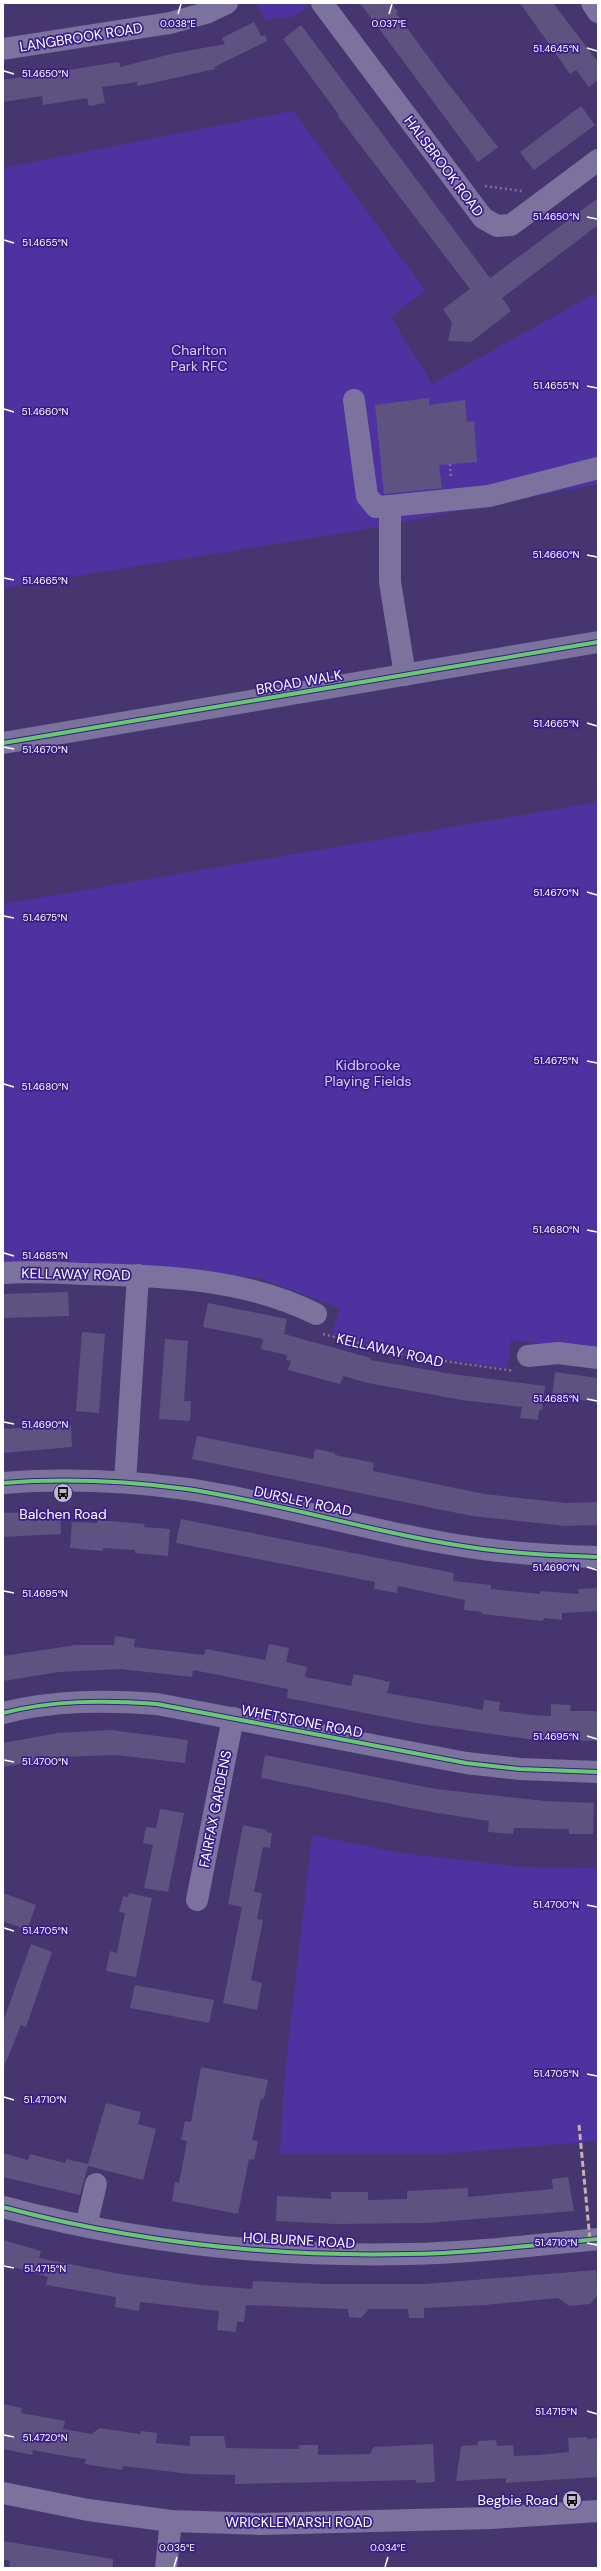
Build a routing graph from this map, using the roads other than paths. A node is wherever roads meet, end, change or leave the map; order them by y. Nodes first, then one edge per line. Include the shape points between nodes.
1 (227, 3) edge
2 (322, 3) edge
3 (592, 3) edge
4 (598, 12) edge
5 (3, 49) edge
6 (598, 160) edge
7 (354, 400) dead end
8 (598, 468) edge
9 (390, 506) junction
10 (598, 642) edge
11 (405, 675) junction
12 (3, 743) edge
13 (3, 1273) edge
14 (138, 1275) junction
15 (316, 1314) road end
16 (528, 1356) road end
17 (598, 1358) edge
18 (125, 1482) junction
19 (3, 1483) edge
20 (598, 1557) edge
21 (3, 1713) edge
22 (233, 1718) junction
23 (598, 1772) edge
24 (197, 1900) dead end
25 (96, 2184) dead end
26 (3, 2207) edge
27 (86, 2226) junction
28 (598, 2239) edge
29 (3, 2493) edge
30 (598, 2511) edge
31 (171, 2521) junction
32 (166, 2568) edge

1 - 5 street, LANGBROOK ROAD via 206,13 170,23
2 - 6 street, HALSBROOK ROAD via 483,218 497,226 511,225
3 - 4 street
7 - 9 street via 367,496 376,507
8 - 9 street via 490,496
9 - 11 street via 390,582
10 - 11 street, BROAD WALK
11 - 12 street, BROAD WALK
13 - 14 street, KELLAWAY ROAD
14 - 15 street, KELLAWAY ROAD via 194,1280 245,1289 287,1300
14 - 18 street
16 - 17 street via 558,1353
18 - 19 street, DURSLEY ROAD via 64,1480
18 - 20 street, DURSLEY ROAD via 196,1491 482,1549
21 - 22 street, WHETSTONE ROAD via 57,1703 111,1700 157,1704
22 - 23 street, WHETSTONE ROAD via 466,1763 520,1769
22 - 24 street, FAIRFAX GARDENS
25 - 27 street
26 - 27 street, HOLBURNE ROAD
27 - 28 street, HOLBURNE ROAD via 210,2246 374,2254 463,2251
29 - 31 street, WRICKLEMARSH ROAD via 88,2510
30 - 31 street, WRICKLEMARSH ROAD via 370,2522 260,2524
31 - 32 street

